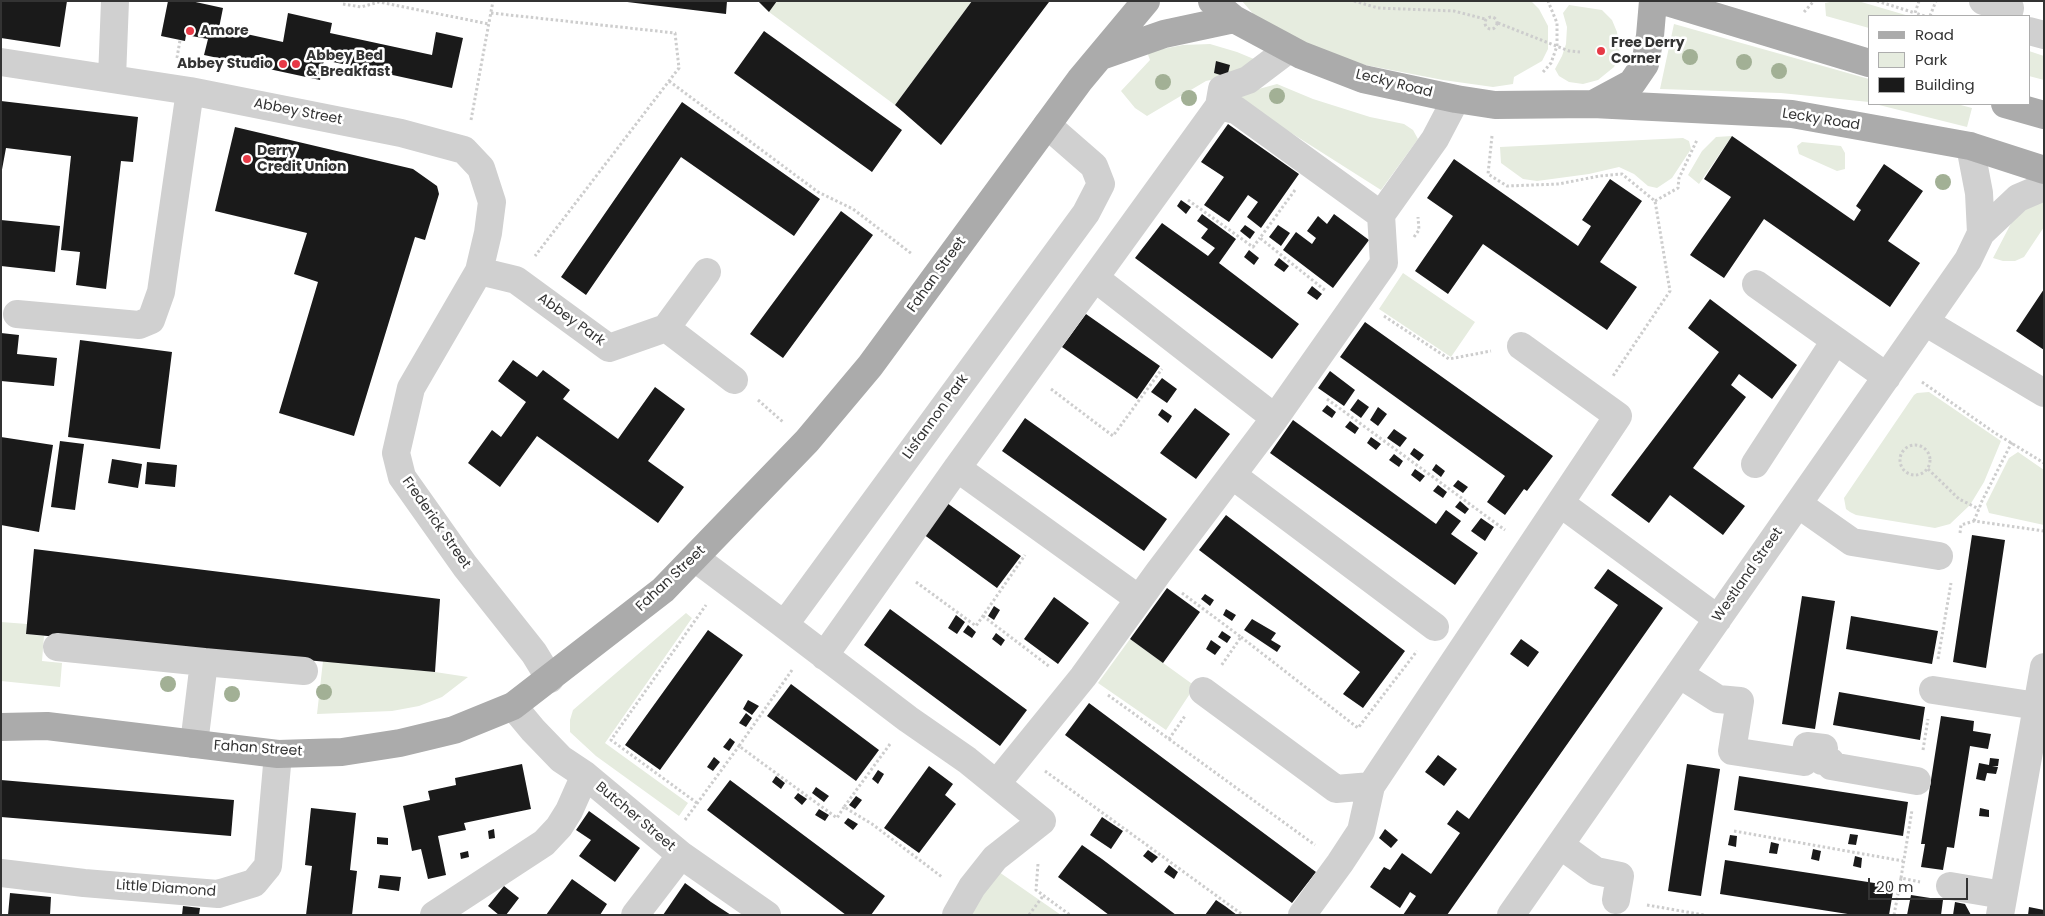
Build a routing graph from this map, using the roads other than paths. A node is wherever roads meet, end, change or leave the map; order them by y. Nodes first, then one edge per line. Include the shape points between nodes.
1 (115, 1) edge
2 (1146, 1) edge
3 (1212, 1) edge
4 (1652, 1) edge
5 (1664, 1) edge
6 (1983, 1) edge
7 (2008, 15) edge
8 (1234, 19) junction
9 (2030, 31) edge
10 (2044, 35) edge
11 (1289, 49) junction
12 (1100, 56) junction
13 (1, 62) edge
14 (1868, 63) edge
15 (112, 78) junction
16 (190, 91) junction
17 (1456, 99) junction
18 (1593, 104) junction
19 (2009, 105) edge
20 (1219, 106) junction
21 (2044, 115) edge
22 (1047, 125) junction
23 (1970, 146) junction
24 (2044, 170) edge
25 (2044, 187) edge
26 (1381, 215) junction
27 (1981, 233) junction
28 (479, 271) junction
29 (707, 272) dead end
30 (1095, 278) junction
31 (1756, 284) dead end
32 (17, 314) dead end
33 (1925, 322) junction
34 (666, 328) junction
35 (1835, 341) junction
36 (1521, 346) road end
37 (1892, 370) junction
38 (734, 380) road end
39 (2044, 393) edge
40 (1274, 418) junction
41 (1755, 464) dead end
42 (956, 468) junction
43 (1232, 475) junction
44 (1560, 503) junction
45 (1798, 504) junction
46 (1939, 556) road end
47 (695, 558) junction
48 (1139, 599) junction
49 (1718, 619) junction
50 (783, 624) junction
51 (1435, 626) road end
52 (57, 647) dead end
53 (817, 650) junction
54 (204, 662) junction
55 (2044, 667) edge
56 (304, 671) dead end
57 (1679, 674) junction
58 (550, 679) junction
59 (1933, 690) dead end
60 (1203, 692) road end
61 (513, 706) junction
62 (2037, 706) junction
63 (1, 712) edge
64 (1, 726) edge
65 (47, 726) junction
66 (194, 744) junction
67 (278, 754) junction
68 (585, 776) junction
69 (1917, 780) dead end
70 (997, 783) junction
71 (1372, 786) junction
72 (1560, 845) junction
73 (674, 849) junction
74 (1, 873) edge
75 (1950, 886) road end
76 (1616, 900) road end
77 (962, 905) edge
78 (2001, 905) edge
79 (434, 915) edge
80 (635, 915) edge
81 (767, 915) edge
82 (1302, 915) edge
83 (1511, 915) edge

1 - 15 street
2 - 12 main road, Fahan Street
3 - 8 main road, Lecky Road
4 - 18 main road, Lecky Road via 1645,64 1632,83
5 - 14 main road
6 - 7 street via 2010,8
8 - 11 main road, Lecky Road
8 - 12 main road via 1164,34
9 - 10 street
11 - 17 main road, Lecky Road via 1363,79
11 - 20 street via 1248,80 1222,88
12 - 22 main road, Fahan Street
13 - 15 street, Abbey Street
15 - 16 street, Abbey Street
16 - 28 street, Abbey Street via 401,132 464,150 481,168 492,202
16 - 32 street via 161,292 152,320 139,325
17 - 18 main road, Lecky Road via 1495,105
17 - 26 street via 1435,139
18 - 23 main road, Lecky Road via 1792,114
19 - 21 main road
20 - 26 street via 1236,110
20 - 30 street
22 - 47 main road, Fahan Street via 870,366 807,442
22 - 50 street, Lisfannon Park via 1094,166 1101,184 1086,213
23 - 24 main road, Lecky Road
23 - 27 street, Westland Street
25 - 27 street, Westland Street via 2018,198
26 - 40 street via 1384,263
27 - 33 street, Westland Street via 1968,260
28 - 34 street, Abbey Park via 516,280 610,348
28 - 58 street, Frederick Street via 411,388 396,453 402,477
29 - 34 street
30 - 40 street
30 - 42 street
31 - 35 street
33 - 37 street, Westland Street
33 - 39 street
34 - 38 street
35 - 37 street
35 - 41 street
36 - 44 street via 1618,416
37 - 45 street, Westland Street
40 - 43 street
42 - 48 street
42 - 53 street via 890,563
43 - 48 street
43 - 51 street
44 - 49 street
44 - 71 street
45 - 46 street via 1852,542
45 - 49 street, Westland Street
47 - 50 street
47 - 58 main road, Fahan Street via 663,590
48 - 70 street via 1079,682
49 - 57 street, Westland Street
50 - 53 street
52 - 54 street
53 - 70 street
54 - 56 street
54 - 66 street
55 - 62 street
57 - 69 street via 1718,699 1740,701 1732,751 1804,762 1807,746 1824,748 1822,761 1831,762 1831,766
57 - 72 street, Westland Street
58 - 61 main road, Fahan Street
59 - 62 street
60 - 71 street via 1336,789
61 - 67 main road, Fahan Street via 454,730 400,743 342,752
61 - 68 street, Butcher Street via 561,759
62 - 78 street
63 - 65 main road, Fahan Street
64 - 65 main road, Fahan Street
65 - 66 main road, Fahan Street
66 - 67 main road, Fahan Street
67 - 74 street, Little Diamond via 268,866 254,883 218,894
68 - 73 street, Butcher Street
68 - 79 street via 560,827 544,843
70 - 77 street via 1042,821 996,858
71 - 82 street via 1361,831
72 - 76 street via 1596,871 1620,876
72 - 83 street, Westland Street
73 - 80 street
73 - 81 street, Butcher Street
75 - 78 street

